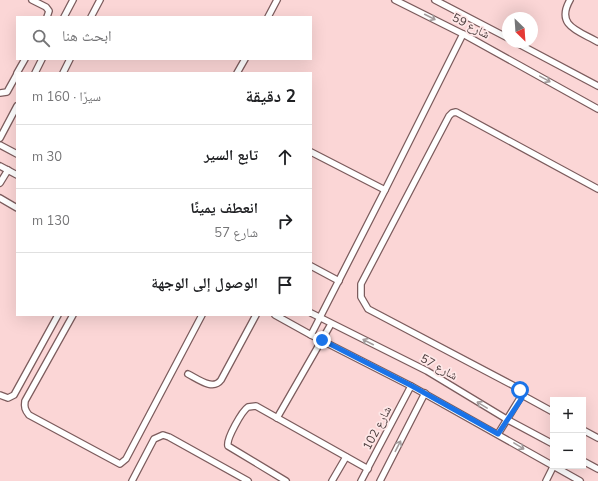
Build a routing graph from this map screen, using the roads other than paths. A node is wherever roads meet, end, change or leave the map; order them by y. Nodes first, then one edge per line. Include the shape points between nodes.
1 (32, 0) edge
2 (73, 0) edge
3 (100, 0) edge
4 (278, 0) edge
5 (395, 0) edge
6 (435, 0) edge
7 (570, 0) edge
8 (47, 16) edge
9 (65, 16) edge
10 (92, 16) edge
11 (269, 16) edge
12 (463, 34) junction
13 (502, 35) edge
14 (598, 42) edge
15 (526, 48) edge
16 (24, 60) edge
17 (42, 60) edge
18 (70, 60) edge
19 (244, 60) edge
20 (18, 72) edge
21 (36, 72) edge
22 (64, 72) edge
23 (238, 72) edge
24 (16, 75) edge
25 (598, 86) edge
26 (0, 93) edge
27 (16, 108) edge
28 (598, 109) edge
29 (0, 138) edge
30 (0, 145) edge
31 (16, 153) edge
32 (312, 153) edge
33 (0, 166) edge
34 (8, 170) junction
35 (16, 174) edge
36 (0, 183) edge
37 (598, 189) edge
38 (385, 190) junction
39 (0, 198) edge
40 (16, 207) edge
41 (312, 267) edge
42 (338, 280) junction
43 (312, 314) edge
44 (57, 316) edge
45 (72, 316) edge
46 (201, 316) edge
47 (255, 316) edge
48 (277, 316) edge
49 (320, 318) junction
50 (331, 324) junction
51 (311, 335) junction
52 (322, 340) junction
53 (188, 374) dead end
54 (412, 386) junction
55 (425, 393) junction
56 (0, 395) edge
57 (522, 395) junction
58 (550, 410) edge
59 (277, 418) junction
60 (508, 420) junction
61 (586, 432) edge
62 (498, 434) junction
63 (598, 438) edge
64 (550, 442) edge
65 (346, 457) junction
66 (586, 463) edge
67 (550, 465) edge
68 (368, 469) junction
69 (552, 469) edge
70 (557, 469) edge
71 (598, 469) edge
72 (132, 481) edge
73 (248, 481) edge
74 (286, 481) edge
75 (332, 481) edge
76 (361, 481) edge
77 (380, 481) edge
78 (546, 481) edge
79 (580, 481) edge

1 - 8 lane via 48,8
2 - 9 lane
3 - 10 lane
4 - 11 lane
5 -> 12 lane, شارع 59
6 - 13 lane, شارع 59
7 - 14 lane via 564,13 568,24
12 -> 28 lane, شارع 59
12 - 38 lane
15 - 25 lane
16 - 20 lane
17 - 21 lane
18 - 22 lane
19 - 23 lane
24 - 26 lane via 7,92
27 - 29 lane
30 - 31 lane
32 - 38 lane
33 - 34 lane
34 - 35 lane
34 - 36 lane
37 - 57 lane via 456,112 452,113 361,284 361,297 368,309 518,388
38 - 42 lane
39 - 40 lane
41 - 42 lane
42 - 49 lane
43 - 49 lane, شارع 57
44 - 56 lane via 14,395 8,398
45 - 46 lane via 24,406 29,415 117,464 126,459
47 - 53 lane via 218,384 210,385
48 - 51 lane
49 - 50 lane, شارع 57
49 - 51 lane
50 - 52 lane
60 -> 50 lane, شارع 57 via 426,372
51 - 52 lane
52 - 54 lane
52 - 59 lane
54 - 55 lane
54 - 68 lane, شارع 102
55 - 62 lane
77 -> 55 lane
57 - 58 lane
57 - 60 lane
59 - 65 lane
59 - 74 lane via 256,406 248,407 227,443 230,449
60 - 62 lane
60 - 64 lane, شارع 57
61 - 63 lane
62 -> 67 lane
65 - 68 lane
65 - 75 lane
66 - 71 lane
68 - 76 lane, شارع 102
69 - 78 lane
70 - 79 lane
72 - 73 lane via 154,439 162,435

